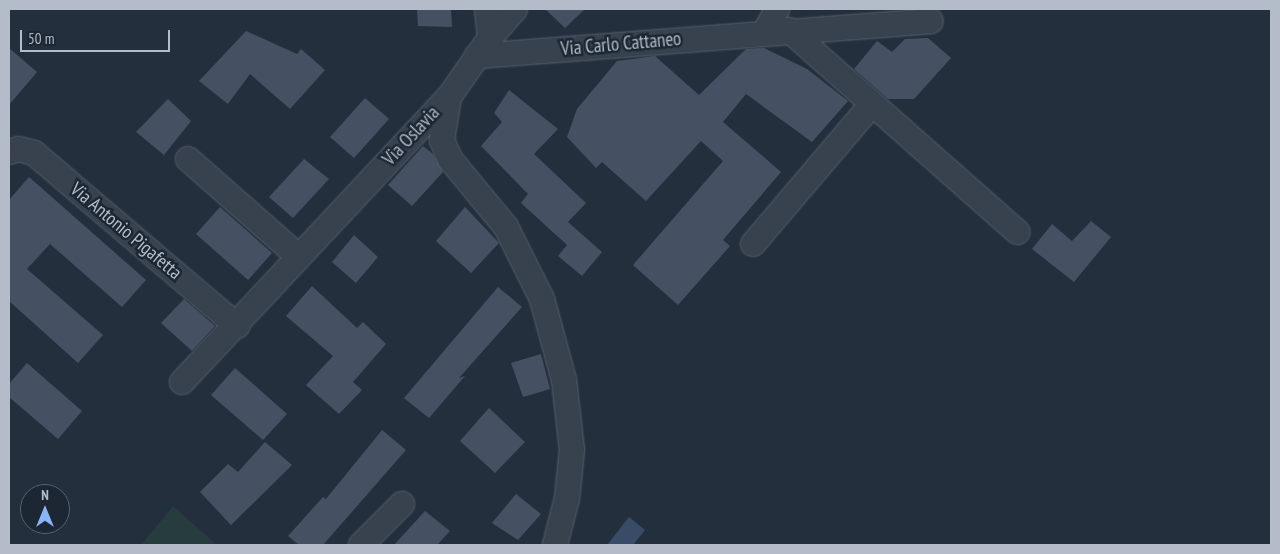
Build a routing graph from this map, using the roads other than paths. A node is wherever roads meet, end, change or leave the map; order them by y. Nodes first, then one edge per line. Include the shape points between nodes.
1 (487, 9) edge
2 (515, 9) edge
3 (778, 9) edge
4 (931, 21) dead end
5 (789, 30) junction
6 (765, 32) junction
7 (483, 47) junction
8 (449, 96) junction
9 (872, 104) junction
10 (9, 152) edge
11 (188, 159) dead end
12 (1017, 232) dead end
13 (753, 244) dead end
14 (299, 257) junction
15 (237, 326) junction
16 (182, 382) dead end
17 (402, 504) dead end
18 (361, 545) edge
19 (555, 545) edge

1 - 7 street
2 - 7 street, Via Oslavia
3 - 6 street
4 - 5 street, Via Carlo Cattaneo
5 - 6 street, Via Carlo Cattaneo
5 - 9 street
6 - 7 street, Via Carlo Cattaneo
7 - 8 street, Via Oslavia
8 - 14 street, Via Oslavia
8 - 19 street via 442,140 450,159 506,227 542,299 564,380 572,450 567,498
9 - 12 street
9 - 13 street
10 - 15 street, Via Antonio Pigafetta via 19,149 34,153
11 - 14 street
14 - 15 street, Via Oslavia
15 - 16 street, Via Oslavia
17 - 18 street

